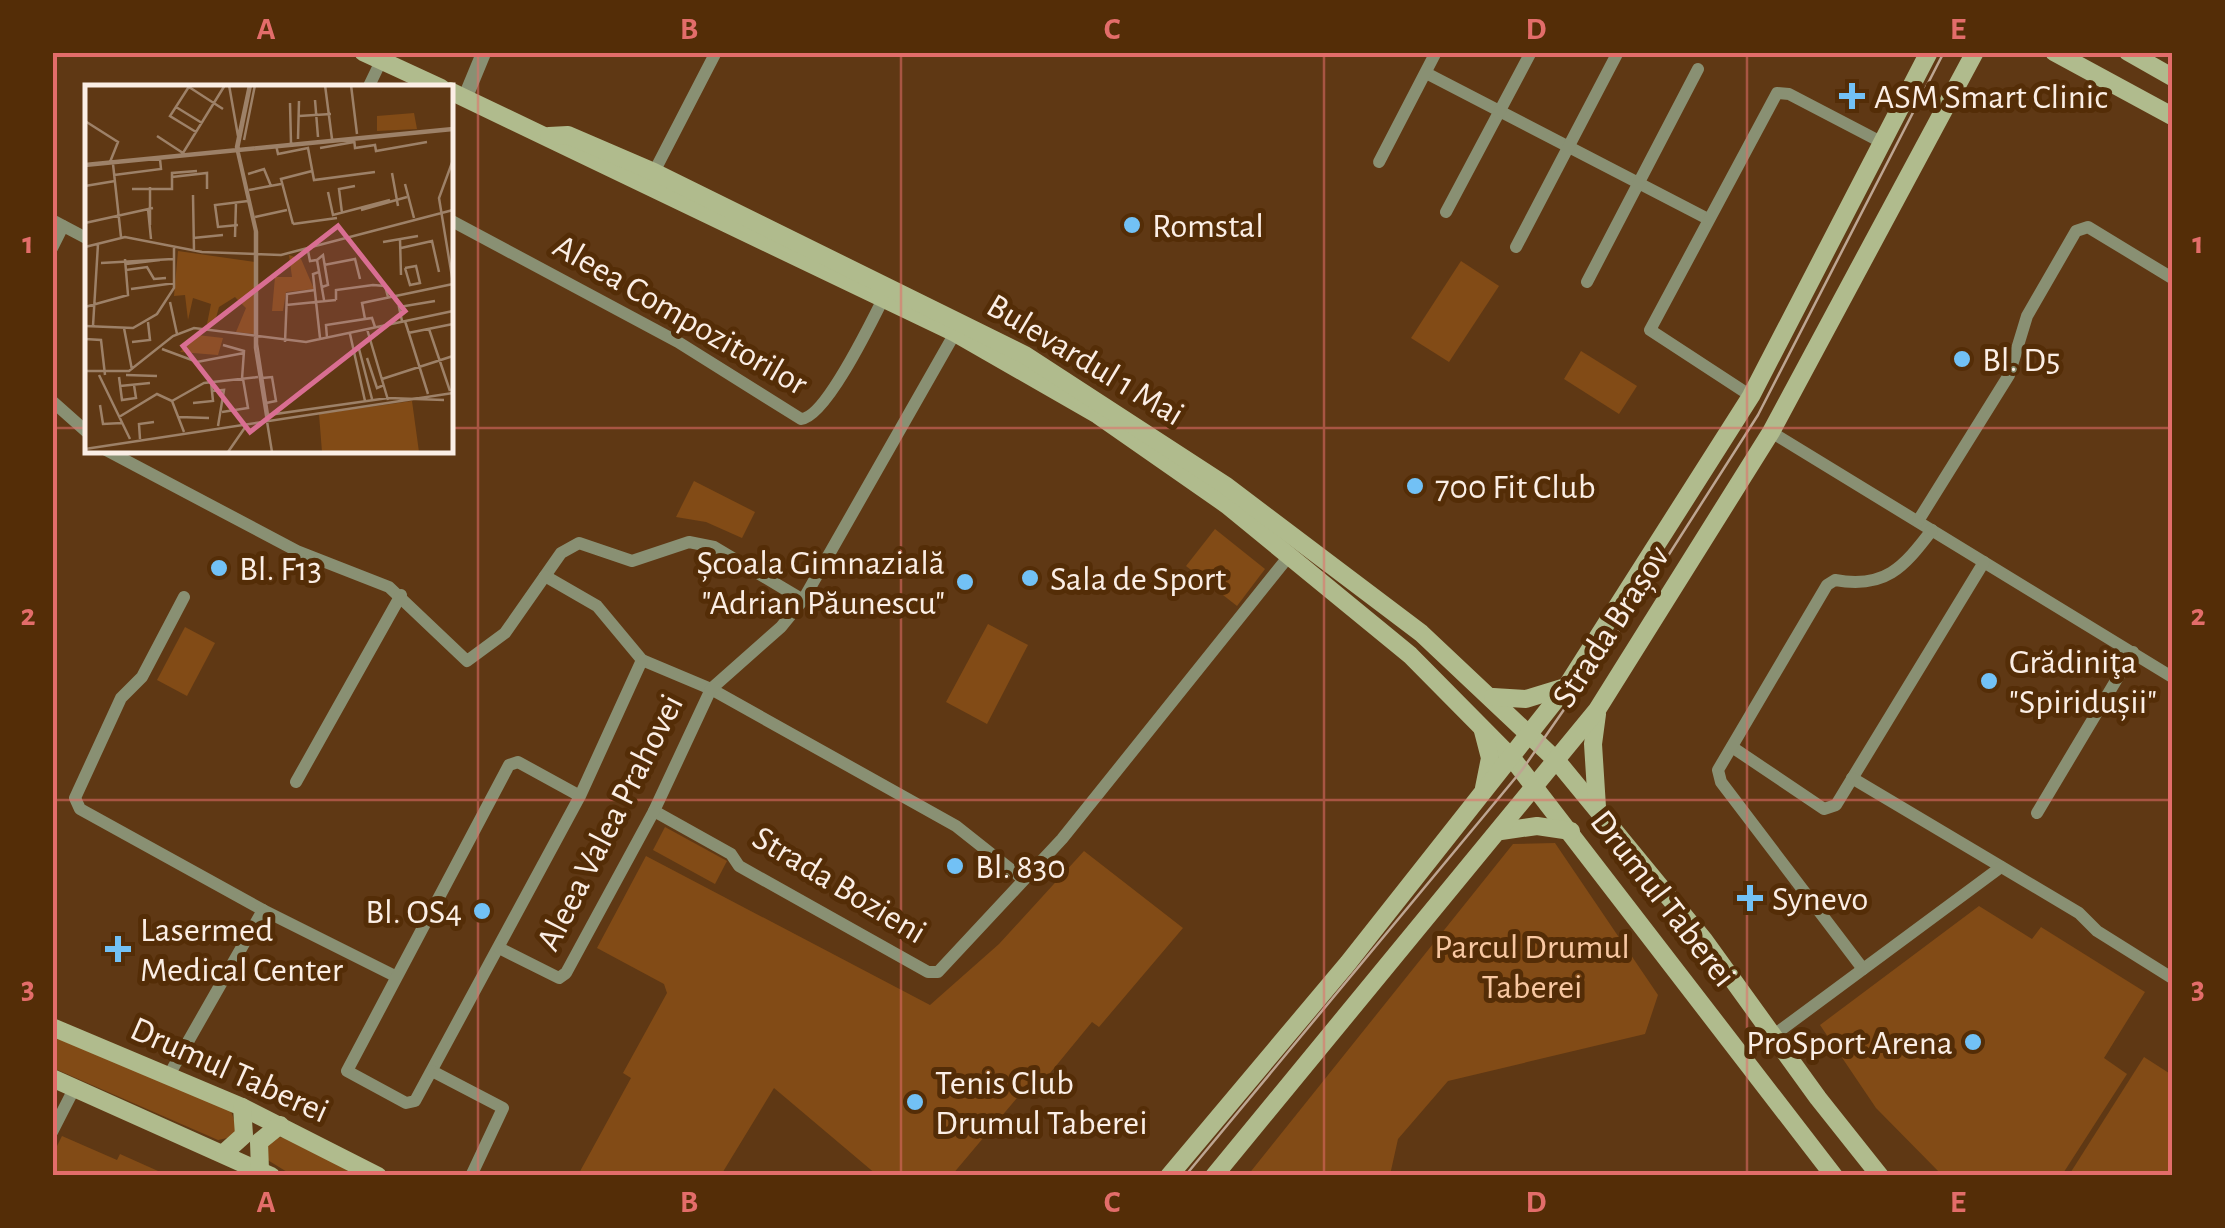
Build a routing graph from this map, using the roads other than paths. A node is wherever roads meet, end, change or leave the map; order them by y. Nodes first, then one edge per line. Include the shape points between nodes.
1 (363, 52) edge
2 (484, 52) edge
3 (716, 52) edge
4 (1436, 52) edge
5 (1531, 52) edge
6 (1618, 52) edge
7 (1928, 52) edge
8 (1975, 52) edge
9 (2054, 52) edge
10 (2128, 52) edge
11 (381, 61) junction
12 (1698, 68) dead end
13 (1426, 73) junction
14 (2172, 77) edge
15 (369, 85) edge
16 (434, 85) edge
17 (457, 95) edge
18 (1500, 111) junction
19 (2172, 116) edge
20 (550, 136) junction
21 (1883, 144) junction
22 (1568, 147) junction
23 (1379, 162) dead end
24 (654, 172) junction
25 (1638, 183) junction
26 (1446, 212) dead end
27 (1708, 219) junction
28 (452, 221) edge
29 (58, 223) edge
30 (85, 237) edge
31 (1516, 246) dead end
32 (52, 248) edge
33 (2172, 278) edge
34 (1587, 282) dead end
35 (884, 297) junction
36 (954, 333) junction
37 (1751, 396) junction
38 (52, 402) edge
39 (85, 431) edge
40 (1771, 432) junction
41 (110, 452) edge
42 (1918, 522) junction
43 (1932, 530) junction
44 (1289, 556) junction
45 (1984, 562) junction
46 (545, 576) junction
47 (400, 595) junction
48 (184, 596) dead end
49 (803, 600) junction
50 (2132, 652) junction
51 (642, 660) junction
52 (2172, 677) edge
53 (1566, 687) junction
54 (711, 689) junction
55 (1493, 697) junction
56 (1597, 710) junction
57 (1482, 726) junction
58 (1532, 734) junction
59 (1732, 746) junction
60 (1512, 758) junction
61 (1558, 761) junction
62 (1852, 778) junction
63 (296, 782) dead end
64 (1537, 788) junction
65 (1482, 794) junction
66 (580, 796) junction
67 (1596, 808) junction
68 (654, 810) junction
69 (2037, 813) dead end
70 (1501, 831) junction
71 (1571, 831) junction
72 (2001, 867) junction
73 (1023, 879) junction
74 (263, 910) junction
75 (499, 948) junction
76 (1863, 969) junction
77 (396, 976) junction
78 (2172, 978) edge
79 (52, 1027) edge
80 (1774, 1035) junction
81 (432, 1071) junction
82 (169, 1074) junction
83 (52, 1078) edge
84 (75, 1087) junction
85 (242, 1107) junction
86 (280, 1126) junction
87 (52, 1132) edge
88 (224, 1153) junction
89 (266, 1173) edge
90 (378, 1176) edge
91 (472, 1176) edge
92 (1169, 1176) edge
93 (1214, 1176) edge
94 (1834, 1176) edge
95 (1880, 1176) edge

1 - 11 main road
2 - 17 street
3 - 24 street
4 - 13 street
5 - 18 street
6 - 22 street
7 - 21 main road, Strada Brașov
8 - 40 main road, Strada Brașov
9 - 19 main road
10 - 14 main road
11 - 15 street
11 - 16 main road
12 - 25 street
13 - 18 street
13 - 23 street
17 - 20 main road, Bulevardul 1 Mai
18 - 22 street
18 - 26 street
20 - 24 main road, Bulevardul 1 Mai via 568,135
20 - 35 main road, Bulevardul 1 Mai via 563,148
21 - 27 street via 1777,93
21 - 37 main road, Strada Brașov
22 - 25 street
22 - 31 street
24 - 55 main road, Bulevardul 1 Mai via 940,310 1098,399 1270,517 1421,632
25 - 27 street
25 - 34 street
27 - 37 street via 1650,330
28 - 35 street, Aleea Compozitorilor via 678,342 801,419 823,400
29 - 30 street
29 - 32 street
33 - 42 street via 2082,226 2027,316 2008,375
35 - 36 main road, Bulevardul 1 Mai
36 - 44 main road, Bulevardul 1 Mai via 1098,415
36 - 49 street, Aleea Valea Prahovei
37 - 53 main road, Strada Brașov
38 - 39 street
40 - 42 street
40 - 56 main road, Strada Brașov
41 - 47 street via 297,552
42 - 43 street
43 - 45 street
43 - 59 street via 1892,574 1862,585 1827,585
44 - 57 main road, Bulevardul 1 Mai via 1410,655
44 - 73 street, Strada Bozieni via 1062,840
45 - 50 street
45 - 62 street
46 - 47 street via 505,632 467,661
46 - 49 street via 561,553 580,543 632,561 690,542 739,560
46 - 51 street, Aleea Valea Prahovei via 596,606
47 - 63 street
48 - 74 street via 142,677 120,698 75,798 80,808
49 - 54 street, Aleea Valea Prahovei
50 - 52 street
50 - 69 street
51 - 54 street, Aleea Valea Prahovei
51 - 66 street
53 - 55 main road via 1526,699
53 - 58 main road, Strada Brașov
54 - 68 street, Aleea Valea Prahovei
54 - 73 street via 956,826
55 - 58 main road, Bulevardul 1 Mai
56 - 61 main road, Strada Brașov
56 - 67 main road
57 - 60 main road, Bulevardul 1 Mai
57 - 65 main road via 1490,758
58 - 60 main road, Strada Brașov
58 - 61 main road, Drumul Taberei
59 - 62 street via 1824,808 1836,805
59 - 76 street via 1718,770 1721,782
60 - 64 main road, Drumul Taberei
60 - 65 main road, Strada Brașov
61 - 64 main road, Strada Brașov
61 - 67 main road, Drumul Taberei
62 - 72 street
64 - 70 main road, Strada Brașov
64 - 71 main road, Drumul Taberei
65 - 92 main road, Strada Brașov
66 - 75 street
66 - 77 street via 513,761
67 - 80 main road, Drumul Taberei
68 - 73 street, Strada Bozieni via 923,970 940,970
68 - 75 street, Aleea Valea Prahovei via 563,976
70 - 71 main road
70 - 93 main road, Strada Brașov
71 - 94 main road, Drumul Taberei
72 - 76 street
72 - 78 street
74 - 77 street
74 - 82 street
75 - 81 street, Aleea Valea Prahovei
76 - 80 street
77 - 81 street, Aleea Valea Prahovei via 347,1071 406,1103 415,1100
79 - 82 main road, Drumul Taberei
80 - 95 main road, Drumul Taberei
81 - 91 street via 502,1108
82 - 85 main road, Drumul Taberei
83 - 84 main road
84 - 87 street
84 - 88 main road
85 - 86 main road, Drumul Taberei
85 - 88 main road via 244,1135
86 - 89 main road via 259,1142
86 - 90 main road, Drumul Taberei
88 - 89 main road

